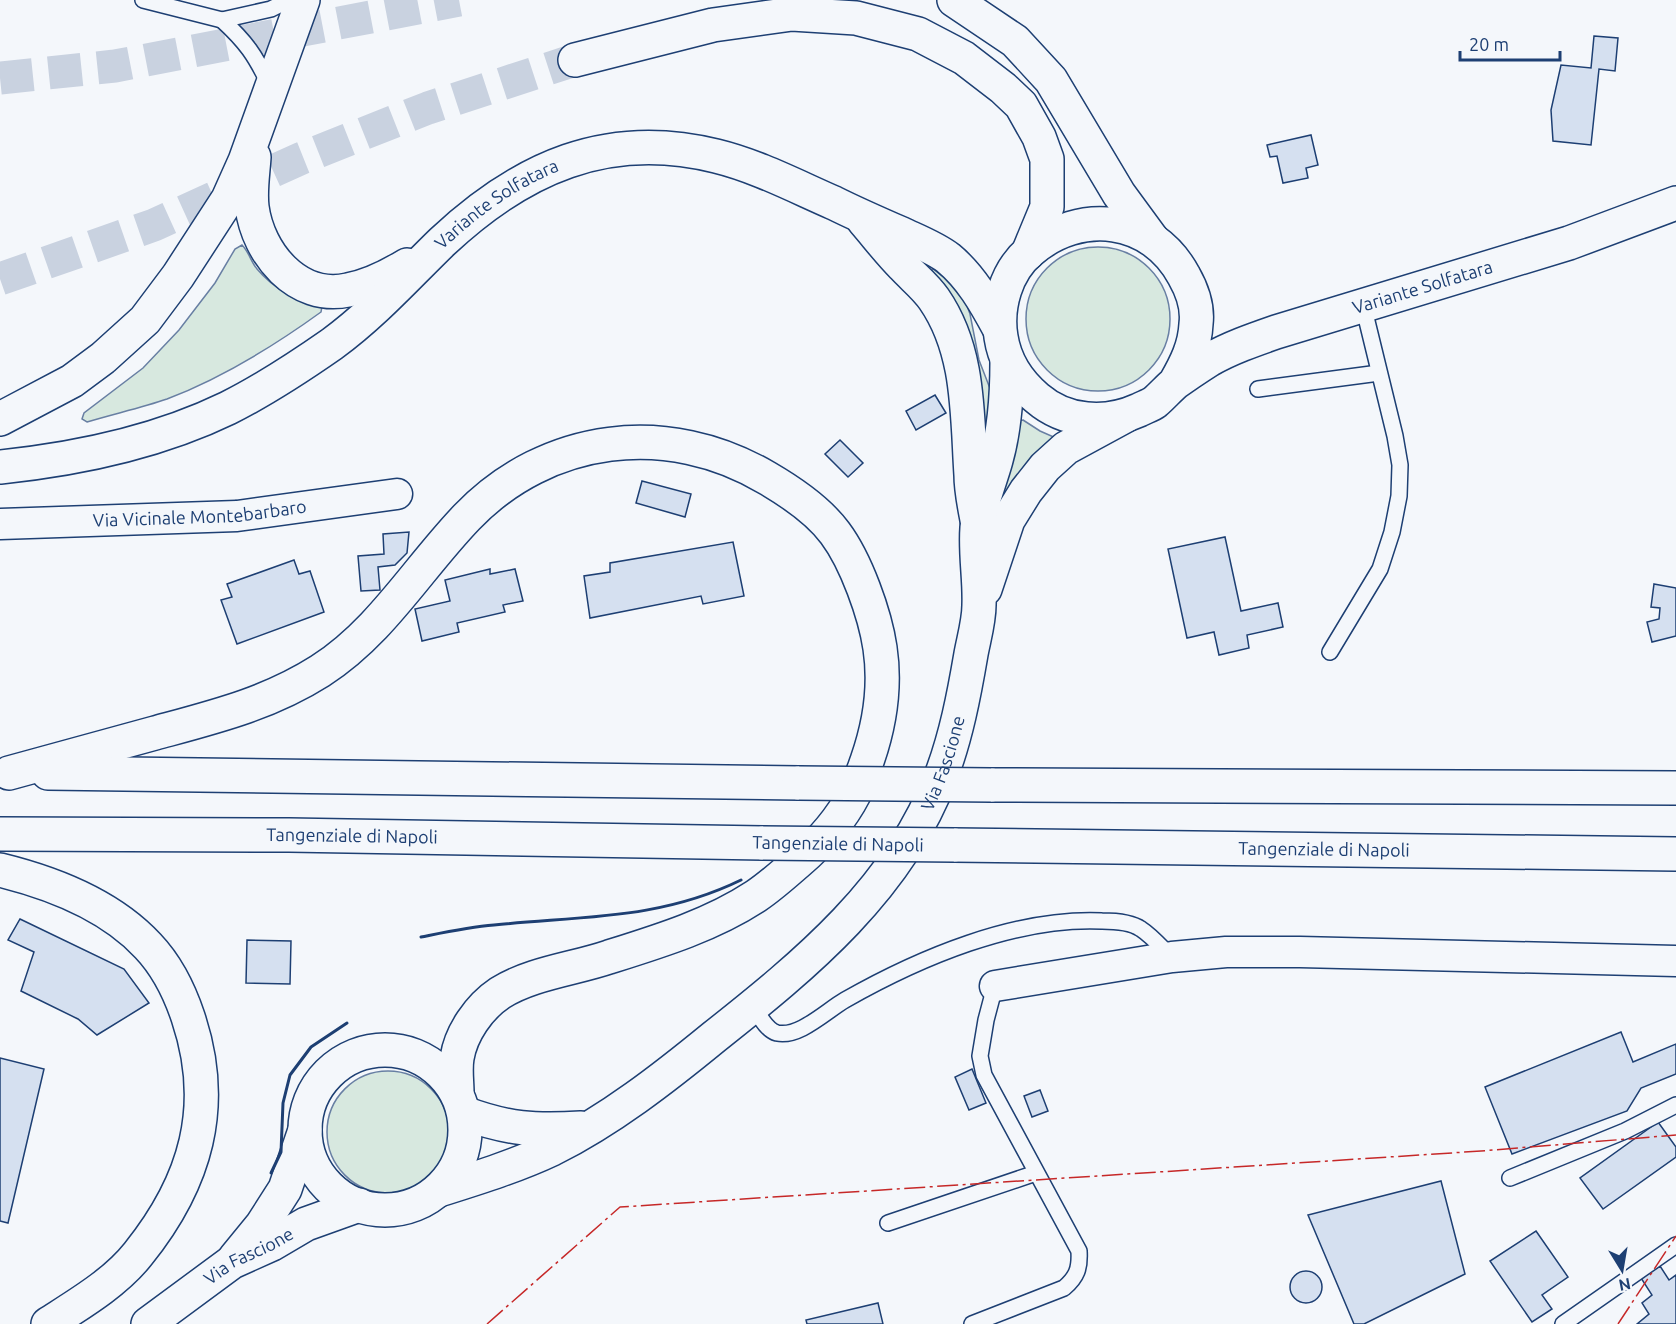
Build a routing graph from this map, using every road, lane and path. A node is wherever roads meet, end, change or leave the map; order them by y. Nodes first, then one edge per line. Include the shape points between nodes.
1 (143, 0) edge
2 (289, 0) edge
3 (303, 0) edge
4 (954, 0) edge
5 (222, 20) junction
6 (575, 60) tunnel mouth
7 (270, 86) junction
8 (260, 119) junction
9 (1676, 203) edge
10 (859, 215) junction
11 (1152, 239) junction
12 (444, 240) junction
13 (1028, 252) junction
14 (1363, 305) junction
15 (999, 328) junction
16 (1007, 362) junction
17 (1379, 373) junction
18 (1175, 383) junction
19 (1258, 389) dead end
20 (1125, 416) junction
21 (0, 419) edge
22 (0, 468) edge
23 (397, 494) dead end
24 (0, 524) edge
25 (978, 525) junction
26 (979, 605) junction
27 (1330, 652) dead end
28 (5, 773) edge
29 (1676, 788) edge
30 (0, 834) edge
31 (1676, 854) edge
32 (0, 870) edge
33 (1172, 957) junction
34 (1676, 961) edge
35 (995, 987) joint
36 (753, 1006) junction
37 (460, 1103) junction
38 (1676, 1105) edge
39 (588, 1128) junction
40 (305, 1130) junction
41 (1036, 1173) junction
42 (1510, 1178) dead end
43 (438, 1190) junction
44 (359, 1205) junction
45 (888, 1223) dead end
46 (1676, 1245) edge
47 (232, 1262) junction
48 (48, 1324) edge
49 (148, 1324) edge
50 (972, 1324) edge
51 (1563, 1324) edge

1 - 5 lane
2 - 5 lane via 271,9
3 - 7 main road
4 - 11 main road via 1015,42 1051,80 1119,194
5 - 7 lane via 255,55
6 - 13 main road via 713,25 792,14 856,18 918,34 964,58 1003,88 1021,105 1039,137 1047,159 1047,207
7 - 8 main road
8 - 12 main road via 253,209 261,239 286,274 326,291 346,291 374,283 405,267
8 - 21 main road via 228,199 144,320 72,381
9 - 14 main road, Variante Solfatara via 1569,243
10 - 12 main road, Variante Solfatara via 772,175 723,158 636,147 566,160 539,172 513,186
10 - 15 main road, Variante Solfatara via 947,257 969,278
10 - 25 main road via 935,300 951,330 969,410 971,478
11 - 13 main road, Variante Solfatara via 1127,228 1101,223 1074,226 1049,236
11 - 18 main road, Variante Solfatara via 1176,261 1191,290 1197,322 1191,354
12 - 22 main road, Variante Solfatara via 332,343 228,408 168,432 106,450
13 - 15 main road, Variante Solfatara via 1005,287
14 - 17 lane
14 - 18 main road, Variante Solfatara via 1241,345
15 - 16 main road, Variante Solfatara
16 - 20 main road, Variante Solfatara via 1023,386 1044,404 1069,416 1097,421
16 - 25 main road, Via Fascione via 1004,426
17 - 19 lane
17 - 27 lane via 1400,465 1399,496 1380,569
18 - 20 main road, Variante Solfatara via 1154,403
20 - 26 main road via 1066,448 1045,467 1008,520
23 - 24 street, Via Vicinale Montebarbaro via 237,516
25 - 26 main road, Via Fascione via 975,554
26 - 36 main road, Via Fascione via 964,697 951,745 915,831 845,924
28 - 29 main road, bridge via 991,785
28 - 37 main road via 223,716 276,696 318,672 358,642 455,530 488,498 524,473 568,453 650,441 698,448 747,466 797,496 835,532 863,588 877,630 883,676 881,716 855,794 832,829 808,853 759,894 722,915 686,931 500,993 481,1009 464,1035 456,1060
30 - 31 main road, Tangenziale di Napoli, bridge
32 - 48 main road via 80,897 118,919 148,945 168,970 183,1002 195,1039 202,1084 201,1123 192,1157 178,1193 158,1226 137,1256 107,1284
33 - 34 street via 1300,952
33 - 35 street
33 - 36 lane via 1140,928 1118,922 1076,920 1017,928 930,957 845,1000 795,1032 776,1033
35 - 41 lane via 980,1056 984,1075
36 - 39 main road, Via Fascione via 633,1100
37 - 39 main road, Via Fascione via 493,1124 543,1130
37 - 40 main road via 443,1074 424,1059 402,1051 378,1050 355,1056 334,1068 318,1085 308,1107
37 - 43 main road via 466,1134 462,1155
38 - 42 lane
39 - 43 main road, Via Fascione via 508,1167
40 - 44 main road via 309,1155 320,1177 338,1194
40 - 47 main road via 285,1189
41 - 45 lane
41 - 50 lane via 1079,1251 1075,1279 1064,1288
43 - 44 main road via 421,1202 401,1208
44 - 47 main road, Via Fascione via 306,1224
46 - 51 lane
47 - 49 main road, Via Fascione

